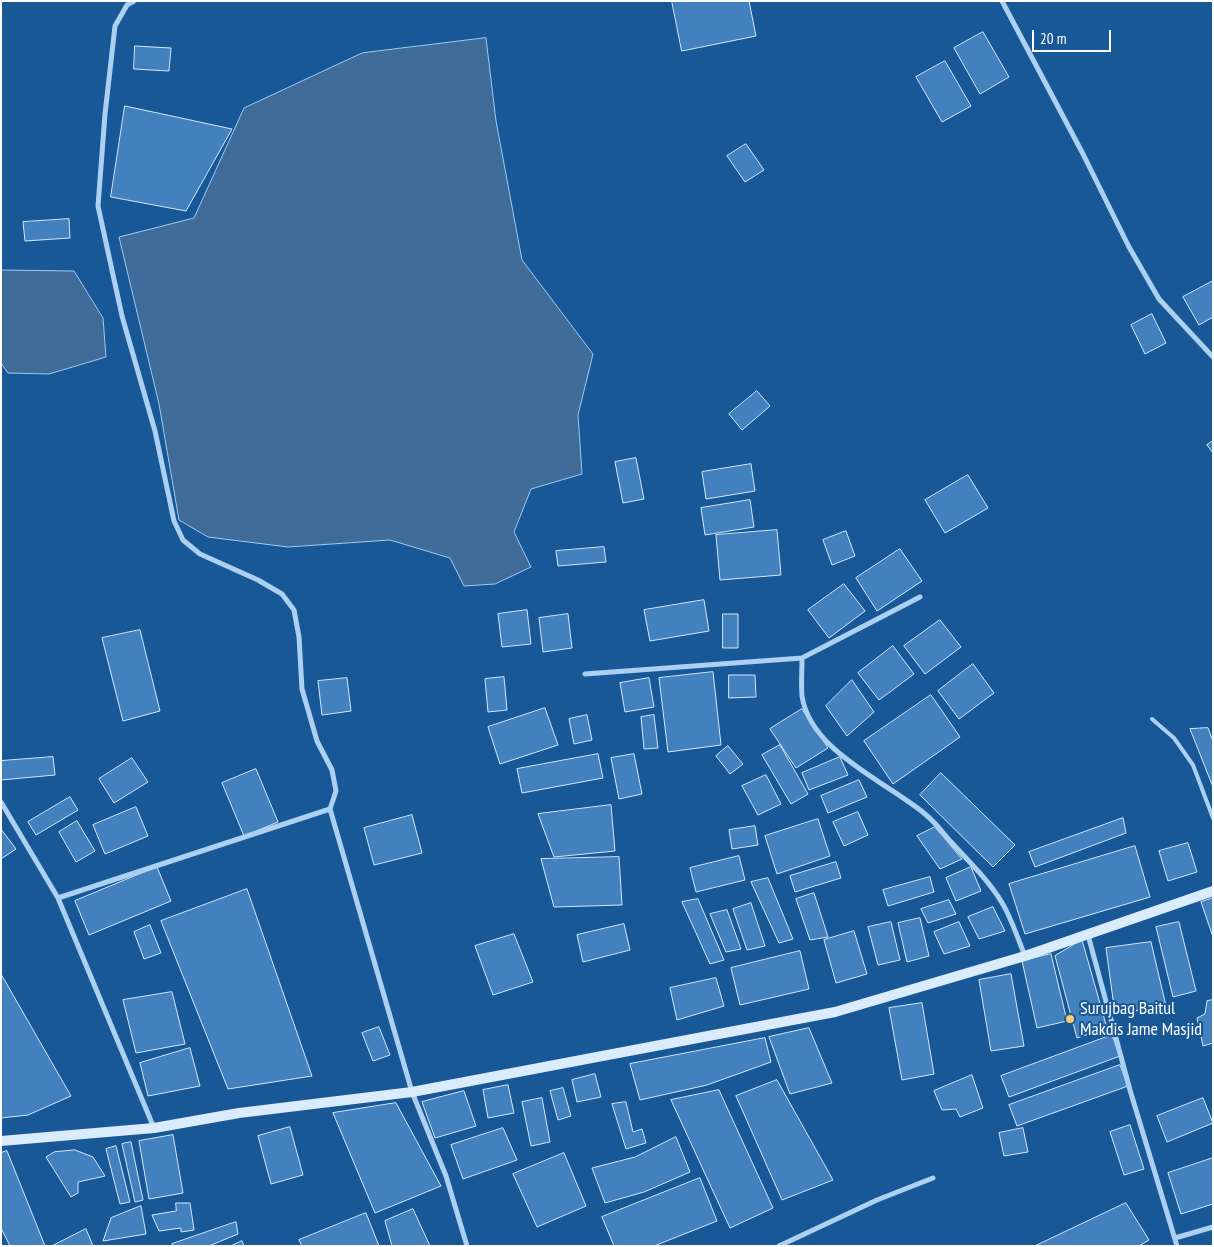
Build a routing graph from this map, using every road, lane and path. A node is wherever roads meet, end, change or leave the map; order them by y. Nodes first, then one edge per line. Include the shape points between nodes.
1 (134, 1) edge
2 (1002, 1) edge
3 (1213, 357) edge
4 (920, 597) dead end
5 (802, 658) junction
6 (585, 674) dead end
7 (1152, 719) dead end
8 (1, 802) edge
9 (330, 809) junction
10 (1213, 818) edge
11 (1213, 892) edge
12 (58, 898) junction
13 (1088, 935) junction
14 (1025, 956) junction
15 (412, 1092) junction
16 (154, 1128) junction
17 (1, 1141) edge
18 (933, 1178) dead end
19 (1213, 1228) edge
20 (1175, 1238) junction
21 (467, 1246) edge
22 (780, 1246) edge
23 (1177, 1246) edge

1 - 9 street via 127,5 115,26 98,206 122,316 155,431 174,521 183,540 200,554 282,594 294,610 302,690 317,741 332,770 336,791
2 - 3 street via 1159,300
4 - 5 street
5 - 6 street
5 - 14 street via 802,696 808,715 825,740 861,771 926,814 976,868 1006,909
7 - 10 lane via 1174,738 1193,765
8 - 12 street
9 - 12 street
9 - 15 street
11 - 13 street
12 - 16 street
13 - 14 street
13 - 20 street
14 - 15 street via 835,1012
15 - 16 street via 239,1113
15 - 21 street via 446,1176
16 - 17 street
18 - 22 street via 877,1200
19 - 20 street
20 - 23 street

